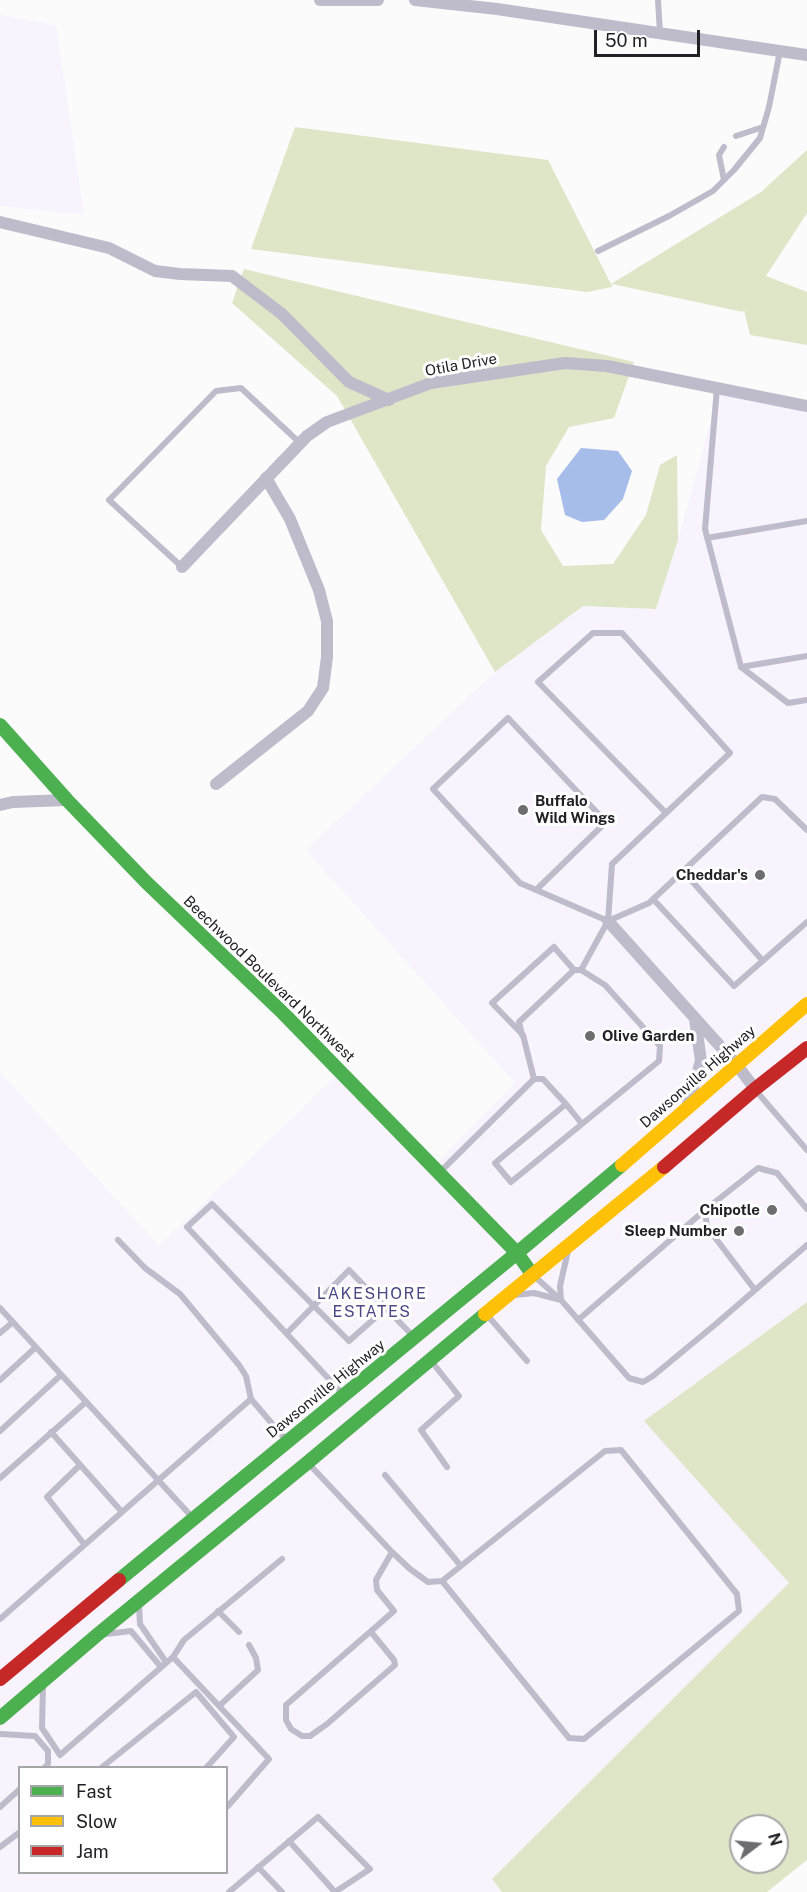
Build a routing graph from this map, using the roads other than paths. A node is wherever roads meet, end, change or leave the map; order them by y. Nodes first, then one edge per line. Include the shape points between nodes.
1 (320, 0) edge
2 (378, 0) edge
3 (414, 0) edge
4 (658, 0) edge
5 (660, 33) junction
6 (780, 51) junction
7 (807, 55) edge
8 (763, 127) junction
9 (736, 136) dead end
10 (724, 147) dead end
11 (724, 180) junction
12 (1, 226) edge
13 (598, 250) dead end
14 (717, 388) junction
15 (390, 400) junction
16 (807, 406) edge
17 (300, 442) junction
18 (266, 478) junction
19 (807, 521) edge
20 (707, 538) junction
21 (182, 567) joint
22 (807, 656) edge
23 (741, 667) junction
24 (807, 700) edge
25 (0, 725) edge
26 (216, 784) dead end
27 (67, 800) junction
28 (0, 806) edge
29 (666, 813) junction
30 (807, 830) edge
31 (683, 871) junction
32 (536, 890) junction
33 (653, 899) junction
34 (608, 921) junction
35 (807, 922) edge
36 (763, 961) junction
37 (577, 970) junction
38 (807, 1004) edge
39 (695, 1018) junction
40 (523, 1035) junction
41 (807, 1048) edge
42 (737, 1065) junction
43 (534, 1079) junction
44 (755, 1089) junction
45 (566, 1104) junction
46 (685, 1111) junction
47 (582, 1124) junction
48 (807, 1150) edge
49 (439, 1173) junction
50 (807, 1209) edge
51 (705, 1210) junction
52 (118, 1240) dead end
53 (571, 1242) junction
54 (807, 1245) edge
55 (517, 1253) junction
56 (532, 1274) junction
57 (755, 1290) junction
58 (506, 1296) junction
59 (561, 1300) junction
60 (314, 1306) junction
61 (0, 1308) edge
62 (385, 1309) junction
63 (485, 1313) junction
64 (578, 1320) junction
65 (13, 1322) junction
66 (0, 1333) edge
67 (287, 1333) junction
68 (414, 1338) junction
69 (36, 1347) junction
70 (430, 1360) junction
71 (527, 1361) dead end
72 (61, 1375) junction
73 (0, 1380) edge
74 (344, 1395) junction
75 (252, 1400) junction
76 (86, 1402) junction
77 (0, 1431) edge
78 (51, 1432) junction
79 (298, 1452) junction
80 (80, 1465) junction
81 (447, 1467) dead end
82 (385, 1475) dead end
83 (0, 1478) edge
84 (158, 1480) junction
85 (122, 1512) junction
86 (194, 1518) junction
87 (84, 1545) junction
88 (392, 1552) junction
89 (282, 1559) dead end
90 (461, 1566) junction
91 (442, 1581) junction
92 (138, 1601) junction
93 (218, 1611) junction
94 (0, 1619) edge
95 (239, 1632) dead end
96 (371, 1632) junction
97 (97, 1635) junction
98 (249, 1645) dead end
99 (173, 1657) junction
100 (164, 1665) junction
101 (0, 1679) edge
102 (43, 1681) junction
103 (219, 1706) junction
104 (0, 1718) edge
105 (0, 1734) edge
106 (45, 1766) edge
107 (102, 1766) edge
108 (207, 1766) edge
109 (18, 1791) edge
110 (228, 1806) edge
111 (0, 1807) edge
112 (18, 1834) edge
113 (289, 1841) junction
114 (0, 1847) edge
115 (258, 1867) junction
116 (229, 1892) edge
117 (282, 1892) edge
118 (335, 1892) edge

1 - 2 street
3 - 5 street
4 - 5 lane
5 - 6 street
6 - 7 street
6 - 8 lane
8 - 9 lane
8 - 11 lane via 760,138
10 - 11 lane via 720,155
11 - 13 lane via 669,216
12 - 15 street via 109,248 155,271 232,276 282,314 349,382
14 - 15 street, Otila Drive via 607,366 565,363 431,383
14 - 16 street, Otila Drive
14 - 20 lane
15 - 17 street, Otila Drive via 327,423
17 - 18 street, Otila Drive
17 - 21 lane via 241,388 216,391 117,491 109,500
18 - 21 street, Otila Drive
18 - 26 street via 290,519 319,590 327,621 323,688 308,711
19 - 20 lane
20 - 23 lane
22 - 23 lane
23 - 24 lane via 788,703
25 - 27 main road, Beechwood Boulevard Northwest
27 - 28 street
27 - 49 main road, Beechwood Boulevard Northwest
29 - 29 lane via 730,753 622,633 592,633 537,682
29 - 34 lane via 612,864
30 - 31 lane via 775,799 762,797
31 - 33 lane
31 - 36 lane
32 - 32 lane via 520,883 433,789 508,718 606,822
32 - 34 lane
33 - 34 lane
33 - 36 lane via 734,986
34 - 37 lane
34 - 39 street
35 - 36 lane
37 - 40 lane via 519,1022
37 - 40 lane via 554,947 492,1003
37 - 47 lane via 605,985 660,1046 659,1061
38 - 42 main road, Dawsonville Highway
39 - 42 street
39 - 46 street via 701,1061
40 - 43 lane
41 - 44 main road, Dawsonville Highway
42 - 44 street
42 - 46 main road, Dawsonville Highway
43 - 45 lane via 543,1078
43 - 49 lane
44 - 48 lane
44 - 53 main road, Dawsonville Highway
45 - 47 lane
45 - 47 lane via 495,1163 511,1182
46 - 55 main road, Dawsonville Highway
49 - 55 main road, Beechwood Boulevard Northwest
50 - 51 lane via 777,1173 758,1168
51 - 57 lane via 706,1227
51 - 64 lane
52 - 75 lane via 145,1268 180,1294 239,1365
53 - 56 main road, Dawsonville Highway
53 - 59 lane via 560,1286
54 - 57 lane
55 - 56 main road, Beechwood Boulevard Northwest
55 - 68 main road, Dawsonville Highway
56 - 58 main road, Dawsonville Highway
56 - 59 lane
57 - 64 lane via 643,1382 628,1378
58 - 59 lane via 534,1293
58 - 63 main road, Dawsonville Highway
59 - 64 lane
60 - 62 lane via 349,1341
60 - 62 lane via 349,1270
60 - 67 lane
60 - 67 lane via 212,1204 187,1227
61 - 65 lane
62 - 68 lane
63 - 70 main road, Dawsonville Highway
63 - 71 lane
65 - 66 lane
65 - 69 lane
67 - 74 lane
68 - 74 main road, Dawsonville Highway
69 - 72 lane
69 - 73 lane
70 - 79 main road, Dawsonville Highway
70 - 81 lane via 459,1395 421,1431
72 - 76 lane
72 - 77 lane
74 - 79 main road, Dawsonville Highway
75 - 79 lane
75 - 84 lane
76 - 78 lane
76 - 84 lane
78 - 80 lane
78 - 83 lane
79 - 86 main road, Dawsonville Highway
79 - 88 lane
79 - 92 main road, Dawsonville Highway
80 - 85 lane
80 - 87 lane via 47,1497
82 - 90 lane
84 - 85 lane
84 - 86 lane
85 - 87 lane
86 - 101 main road, Dawsonville Highway
87 - 94 lane
88 - 91 lane via 428,1582
88 - 96 lane via 376,1580 378,1590 394,1611
89 - 93 lane
90 - 91 lane
90 - 91 lane via 605,1452 621,1450 736,1594 739,1611 584,1739 568,1738
92 - 97 main road, Dawsonville Highway
92 - 100 lane via 140,1624
93 - 95 lane
93 - 99 lane via 184,1640
96 - 96 lane via 286,1705 286,1720 291,1729 310,1736 395,1665
97 - 100 lane via 131,1631
97 - 102 main road, Dawsonville Highway
98 - 103 lane via 258,1670
99 - 100 lane
99 - 103 lane
100 - 102 lane via 60,1755 42,1728
102 - 104 main road, Dawsonville Highway
103 - 110 lane via 269,1759
105 - 106 lane via 35,1736 48,1751
107 - 108 lane via 196,1692 234,1737
109 - 111 lane
112 - 114 lane
113 - 115 lane
113 - 118 lane
113 - 118 lane via 318,1817 370,1869
115 - 116 lane
115 - 117 lane

